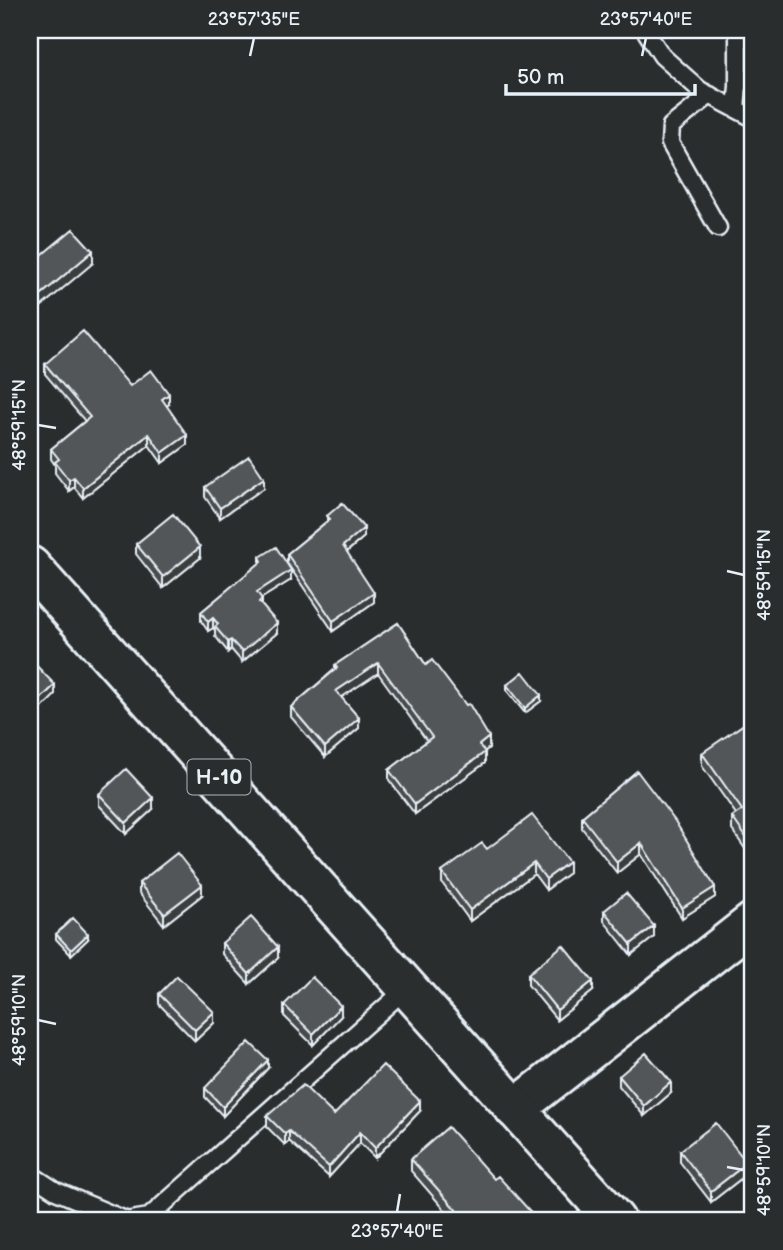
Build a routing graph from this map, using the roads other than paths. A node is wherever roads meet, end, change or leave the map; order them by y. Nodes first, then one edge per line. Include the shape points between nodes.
1 (645, 30) edge
2 (738, 30) edge
3 (710, 95) junction
4 (736, 109) junction
5 (753, 118) edge
6 (718, 228) dead end
7 (30, 566) edge
8 (753, 922) edge
9 (408, 987) junction
10 (515, 1109) junction
11 (30, 1174) edge
12 (125, 1220) edge
13 (131, 1220) edge
14 (615, 1220) edge

1 - 3 lane via 662,56
2 - 4 lane
3 - 4 lane
3 - 6 lane via 671,126 670,143
4 - 5 lane
7 - 9 main road, Н-10
8 - 10 main road
9 - 10 main road, Н-10
9 - 13 lane via 149,1217
10 - 14 main road, Н-10
11 - 12 lane via 56,1191

